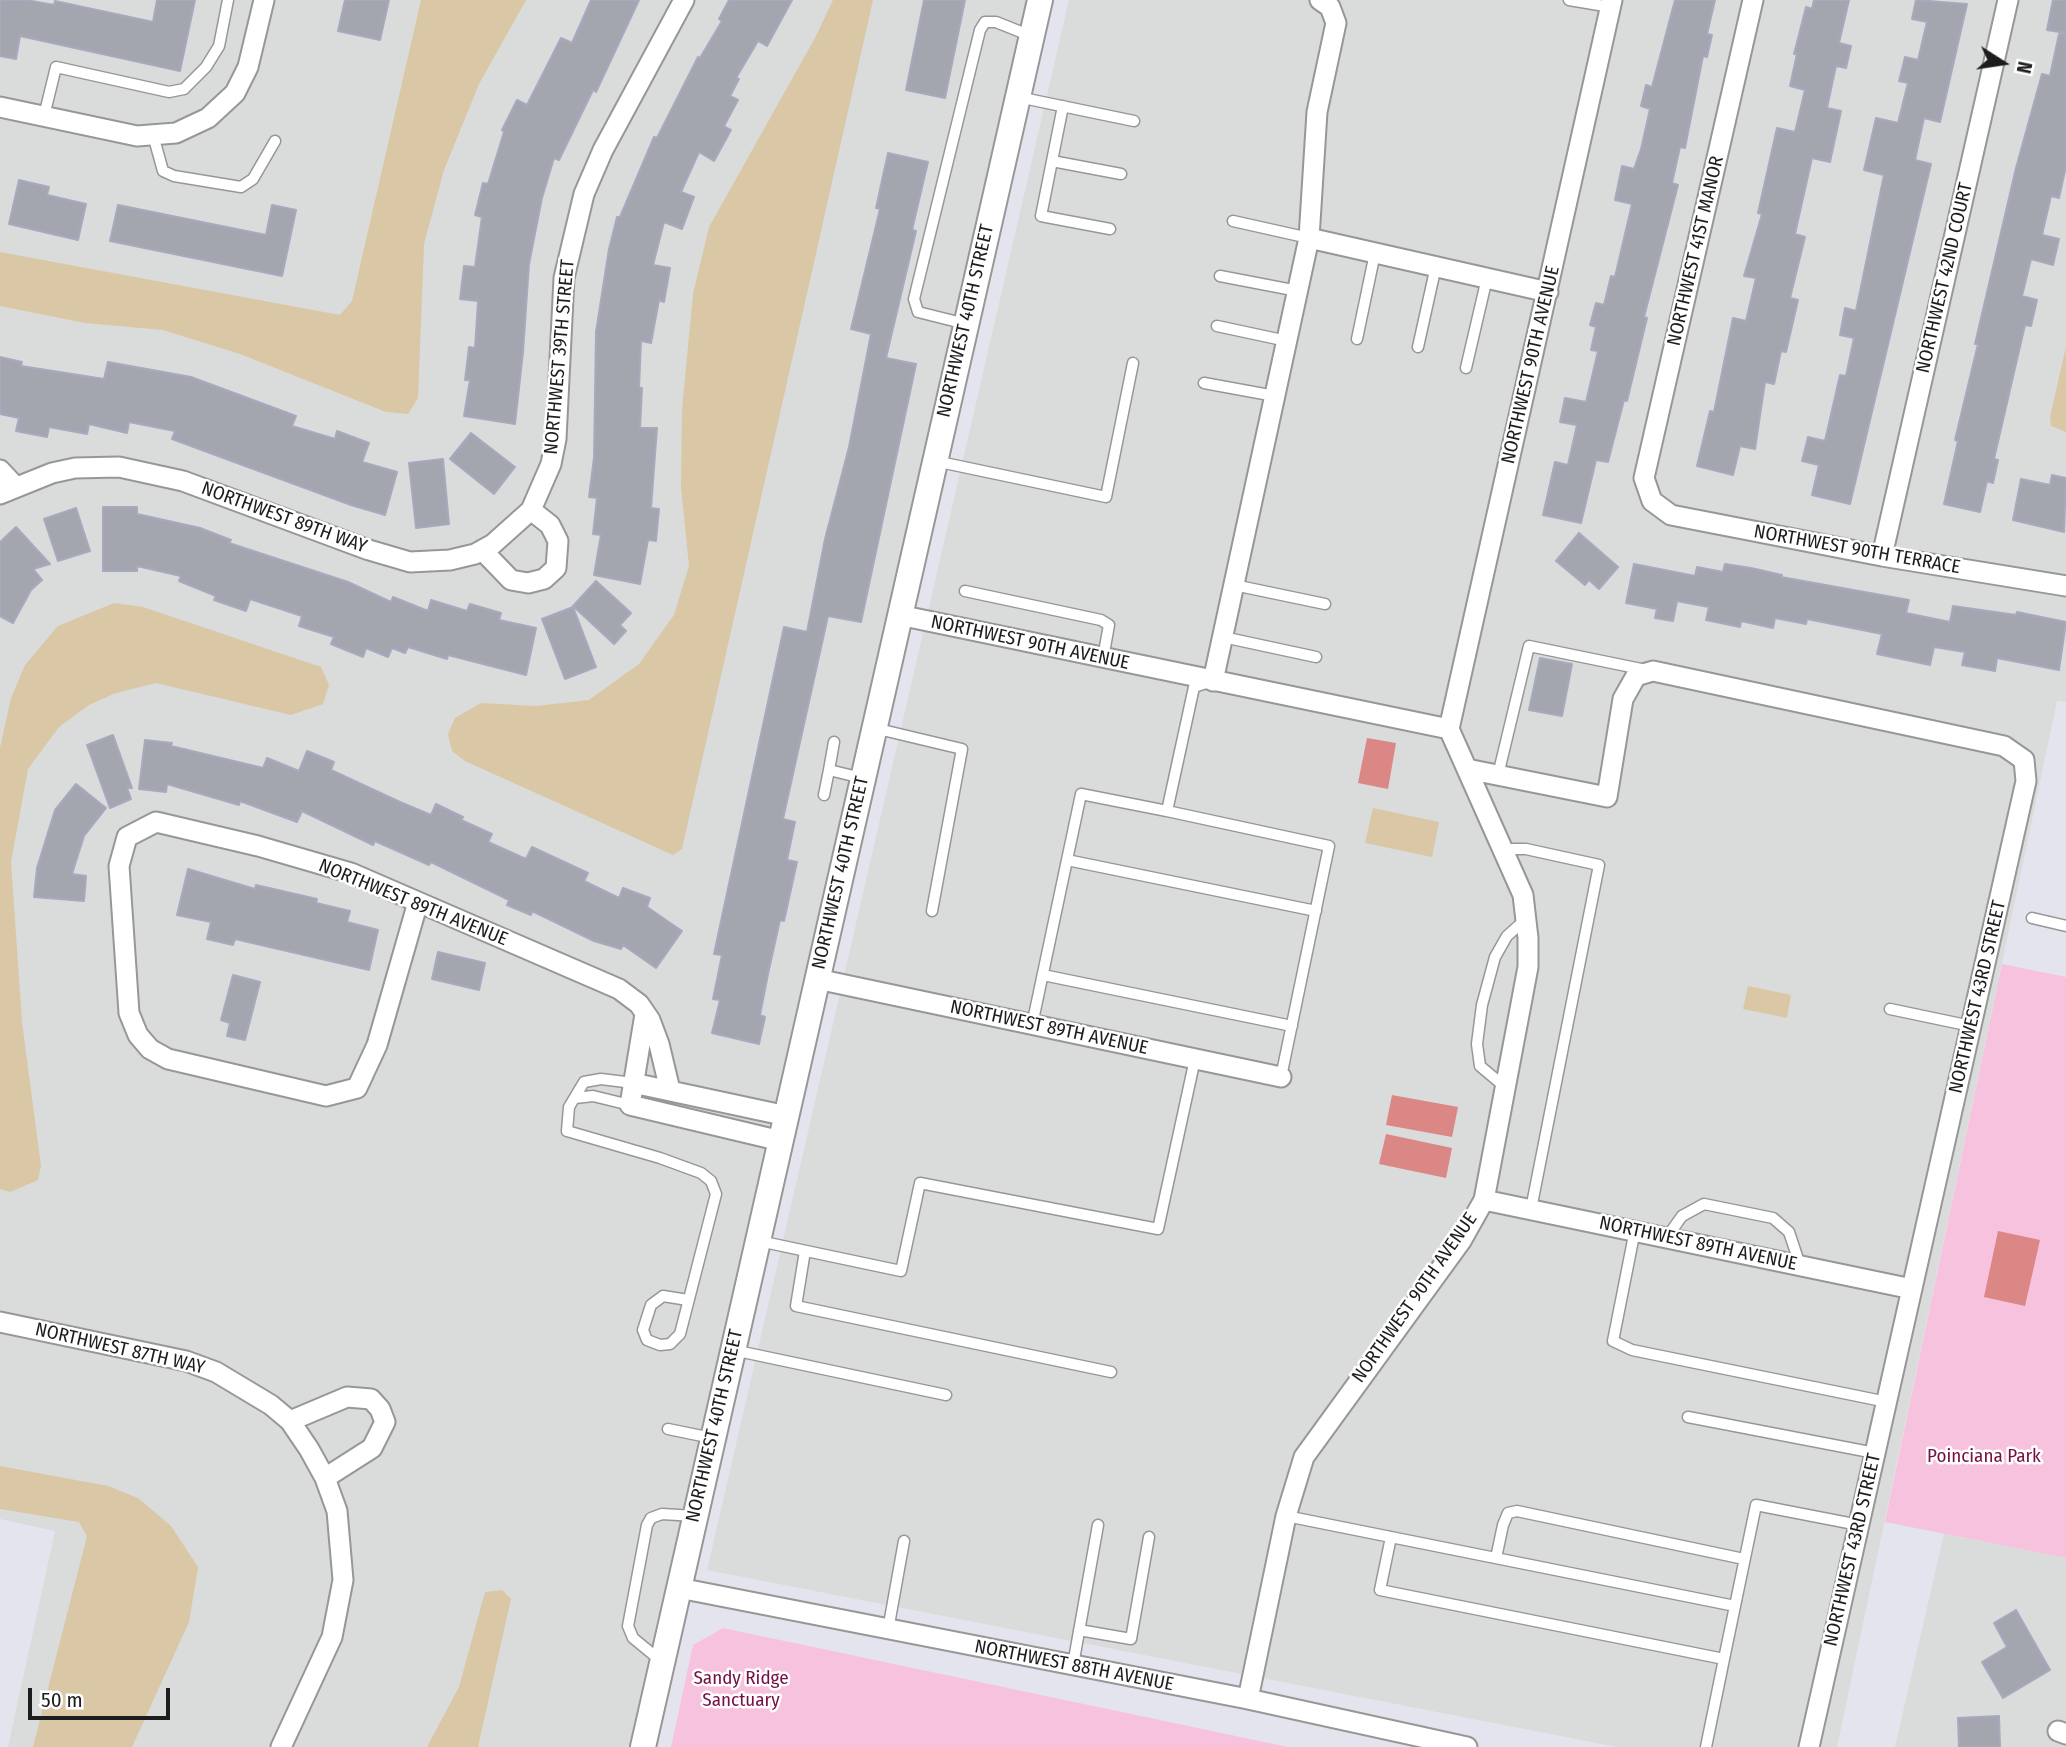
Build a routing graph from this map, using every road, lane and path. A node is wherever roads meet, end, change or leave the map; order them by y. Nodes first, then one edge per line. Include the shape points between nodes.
1 (228, 0) edge
2 (264, 0) edge
3 (684, 0) edge
4 (1040, 0) edge
5 (1320, 0) edge
6 (1569, 0) edge
7 (1753, 0) edge
8 (2008, 0) edge
9 (1611, 4) edge
10 (1031, 36) junction
11 (1018, 97) junction
12 (1063, 106) junction
13 (0, 107) edge
14 (44, 116) junction
15 (1134, 121) dead end
16 (153, 135) junction
17 (275, 141) dead end
18 (1052, 161) junction
19 (1121, 174) dead end
20 (1233, 221) dead end
21 (1110, 229) dead end
22 (1309, 238) junction
23 (1375, 253) junction
24 (1436, 266) junction
25 (1220, 276) dead end
26 (1486, 278) junction
27 (1298, 291) junction
28 (1548, 292) junction
29 (966, 324) junction
30 (1217, 326) dead end
31 (1357, 339) dead end
32 (1287, 341) junction
33 (1418, 347) dead end
34 (1133, 363) dead end
35 (1466, 368) dead end
36 (1204, 383) dead end
37 (1275, 396) junction
38 (934, 461) junction
39 (0, 470) edge
40 (544, 486) joint
41 (7, 490) edge
42 (1652, 501) joint
43 (531, 510) junction
44 (482, 550) junction
45 (1882, 556) junction
46 (1234, 585) junction
47 (2066, 586) edge
48 (965, 591) dead end
49 (1325, 604) dead end
50 (899, 615) junction
51 (1223, 638) junction
52 (1317, 657) dead end
53 (1103, 658) junction
54 (1653, 671) junction
55 (1213, 681) junction
56 (874, 728) junction
57 (1450, 729) junction
58 (834, 742) dead end
59 (1467, 769) junction
60 (829, 771) junction
61 (1498, 775) junction
62 (862, 778) junction
63 (824, 795) dead end
64 (1167, 811) junction
65 (1504, 849) junction
66 (1067, 860) junction
67 (418, 902) junction
68 (932, 911) dead end
69 (1316, 911) junction
70 (2032, 918) dead end
71 (1527, 919) junction
72 (2066, 926) edge
73 (1043, 975) junction
74 (817, 979) junction
75 (1890, 1009) dead end
76 (645, 1014) junction
77 (1032, 1025) junction
78 (1292, 1026) junction
79 (1971, 1026) junction
80 (1195, 1059) junction
81 (1281, 1077) joint
82 (634, 1083) junction
83 (1505, 1087) junction
84 (670, 1090) junction
85 (575, 1098) junction
86 (630, 1105) junction
87 (787, 1116) junction
88 (781, 1141) junction
89 (1484, 1200) junction
90 (1531, 1209) junction
91 (1635, 1230) junction
92 (1667, 1237) junction
93 (758, 1240) junction
94 (805, 1251) junction
95 (1800, 1266) junction
96 (1912, 1289) junction
97 (688, 1300) junction
98 (0, 1322) edge
99 (732, 1350) junction
100 (1111, 1371) dead end
101 (946, 1395) dead end
102 (1887, 1402) junction
103 (1688, 1417) dead end
104 (290, 1421) junction
105 (668, 1429) dead end
106 (713, 1438) junction
107 (1875, 1453) junction
108 (326, 1478) junction
109 (1286, 1516) junction
110 (695, 1517) junction
111 (1098, 1525) dead end
112 (1859, 1525) junction
113 (1149, 1537) dead end
114 (1391, 1537) junction
115 (904, 1541) dead end
116 (1496, 1558) junction
117 (1744, 1559) junction
118 (679, 1588) junction
119 (1735, 1606) junction
120 (888, 1630) junction
121 (1079, 1630) junction
122 (1724, 1659) junction
123 (662, 1662) junction
124 (1072, 1667) junction
125 (1248, 1699) junction
126 (281, 1747) edge
127 (643, 1747) edge
128 (1468, 1747) edge
129 (1706, 1747) edge
130 (1809, 1747) edge

1 - 14 lane via 219,46 184,89 169,92 56,67
2 - 16 street via 248,66 235,93 208,118 176,133
3 - 40 street, NORTHWEST 39TH STREET via 584,194 564,278 556,439
4 - 10 street, NORTHWEST 40TH STREET
5 - 22 street via 1330,7 1336,23 1317,112
6 - 9 lane
7 - 42 street, NORTHWEST 41ST MANOR via 1644,478
8 - 45 street, NORTHWEST 42ND COURT
9 - 28 street, NORTHWEST 90TH AVENUE
10 - 11 street, NORTHWEST 40TH STREET
10 - 29 lane via 996,22 985,22 980,30 915,299 918,312
11 - 12 lane
11 - 29 street, NORTHWEST 40TH STREET
12 - 15 lane
12 - 18 lane
13 - 14 street
14 - 16 street via 137,136
16 - 17 lane via 163,171 241,187 253,179
18 - 19 lane
18 - 21 lane via 1041,216
20 - 22 lane
22 - 23 street
22 - 27 street
23 - 24 street
23 - 31 lane
24 - 26 street
24 - 33 lane
25 - 27 lane
26 - 28 street
26 - 35 lane
27 - 32 street
28 - 57 street, NORTHWEST 90TH AVENUE
29 - 38 street, NORTHWEST 40TH STREET
30 - 32 lane
32 - 37 street
34 - 38 lane via 1106,497
36 - 37 lane
37 - 46 street
38 - 50 street, NORTHWEST 40TH STREET
39 - 41 street
40 - 43 street, NORTHWEST 89TH WAY
41 - 44 street, NORTHWEST 89TH WAY via 75,468 141,469 410,562 450,560
42 - 45 street, NORTHWEST 90TH TERRACE via 1671,515
43 - 44 street, NORTHWEST 89TH WAY
43 - 44 street via 550,526 558,541 556,568 544,579 528,583 511,580
45 - 47 street, NORTHWEST 90TH TERRACE
46 - 49 lane
46 - 51 street
48 - 53 lane via 1101,620 1109,625
50 - 53 street, NORTHWEST 90TH AVENUE
50 - 56 street, NORTHWEST 40TH STREET
51 - 52 lane
51 - 55 street
53 - 55 street, NORTHWEST 90TH AVENUE
54 - 61 street via 1636,676 1623,699 1607,797
54 - 61 lane via 1529,646
54 - 79 street, NORTHWEST 43RD STREET via 2004,746 2024,760 2026,781
55 - 57 street, NORTHWEST 90TH AVENUE
55 - 64 lane via 1194,687
56 - 62 street, NORTHWEST 40TH STREET
56 - 68 lane via 962,749
57 - 59 street, NORTHWEST 90TH AVENUE
58 - 60 lane
59 - 61 street
59 - 65 street, NORTHWEST 90TH AVENUE
60 - 62 lane
60 - 63 lane
62 - 74 street, NORTHWEST 40TH STREET
64 - 66 lane via 1081,794
64 - 69 lane via 1329,846
65 - 71 street, NORTHWEST 90TH AVENUE via 1524,895
65 - 90 lane via 1526,849 1599,865
66 - 69 lane
66 - 73 lane
67 - 67 street, NORTHWEST 89TH AVENUE via 377,1045 357,1088 326,1096 169,1059 150,1049 138,1035 129,1013 120,866 127,837 156,822 351,873
67 - 76 street, NORTHWEST 89TH AVENUE via 619,989
69 - 78 lane
70 - 72 lane
71 - 83 street, NORTHWEST 90TH AVENUE via 1528,967
71 - 83 lane via 1507,936 1495,957 1482,1005 1477,1044 1480,1066
73 - 77 lane
73 - 78 lane
74 - 77 street, NORTHWEST 89TH AVENUE
74 - 87 street, NORTHWEST 40TH STREET
75 - 79 lane
76 - 82 street
76 - 84 street, NORTHWEST 89TH AVENUE via 659,1044
77 - 80 street, NORTHWEST 89TH AVENUE
78 - 81 lane
79 - 96 street, NORTHWEST 43RD STREET
80 - 81 street, NORTHWEST 89TH AVENUE
80 - 94 lane via 1158,1229 920,1183 901,1271
82 - 84 street
82 - 85 lane via 584,1082
82 - 86 street
83 - 89 street, NORTHWEST 90TH AVENUE
84 - 87 street
85 - 86 lane via 593,1096
85 - 97 lane via 569,1107 567,1131 660,1158 711,1181 716,1194
86 - 88 street
87 - 88 street, NORTHWEST 40TH STREET
88 - 93 street, NORTHWEST 40TH STREET
89 - 90 street, NORTHWEST 89TH AVENUE
89 - 109 street, NORTHWEST 90TH AVENUE via 1461,1241 1304,1457
90 - 91 street, NORTHWEST 89TH AVENUE
91 - 92 street, NORTHWEST 89TH AVENUE
91 - 102 lane via 1613,1341 1632,1350
92 - 95 street, NORTHWEST 89TH AVENUE
92 - 95 lane via 1682,1216 1704,1204 1773,1218 1788,1232
93 - 94 lane
93 - 99 street, NORTHWEST 40TH STREET
94 - 100 lane via 796,1307
95 - 96 street, NORTHWEST 89TH AVENUE
96 - 102 street, NORTHWEST 43RD STREET
97 - 97 lane via 680,1334 674,1340 660,1345 647,1340 643,1330 651,1305 663,1296
98 - 104 street, NORTHWEST 87TH WAY via 186,1361 245,1386
99 - 101 lane
99 - 106 street, NORTHWEST 40TH STREET
102 - 107 street, NORTHWEST 43RD STREET
103 - 107 lane
104 - 108 street, NORTHWEST 87TH WAY
104 - 108 street via 347,1396 371,1399 380,1409 384,1422 372,1448
105 - 106 lane
106 - 110 street, NORTHWEST 40TH STREET
107 - 112 street, NORTHWEST 43RD STREET
108 - 126 street, NORTHWEST 87TH WAY via 337,1511 343,1580 335,1626
109 - 114 lane
109 - 125 street, NORTHWEST 90TH AVENUE
110 - 118 street, NORTHWEST 40TH STREET
110 - 123 lane via 662,1514 647,1525 628,1626 642,1647
111 - 121 lane
112 - 117 lane via 1756,1504
112 - 130 street, NORTHWEST 43RD STREET
113 - 121 lane via 1131,1639
114 - 116 lane
114 - 122 lane via 1380,1590
115 - 120 lane
116 - 117 lane via 1508,1513 1517,1511
116 - 119 lane
117 - 119 lane
118 - 120 street, NORTHWEST 88TH AVENUE
118 - 123 street, NORTHWEST 40TH STREET
119 - 122 lane
120 - 124 street, NORTHWEST 88TH AVENUE
121 - 124 lane
122 - 129 lane
123 - 127 street, NORTHWEST 40TH STREET
124 - 125 street, NORTHWEST 88TH AVENUE
125 - 128 street, NORTHWEST 88TH AVENUE

